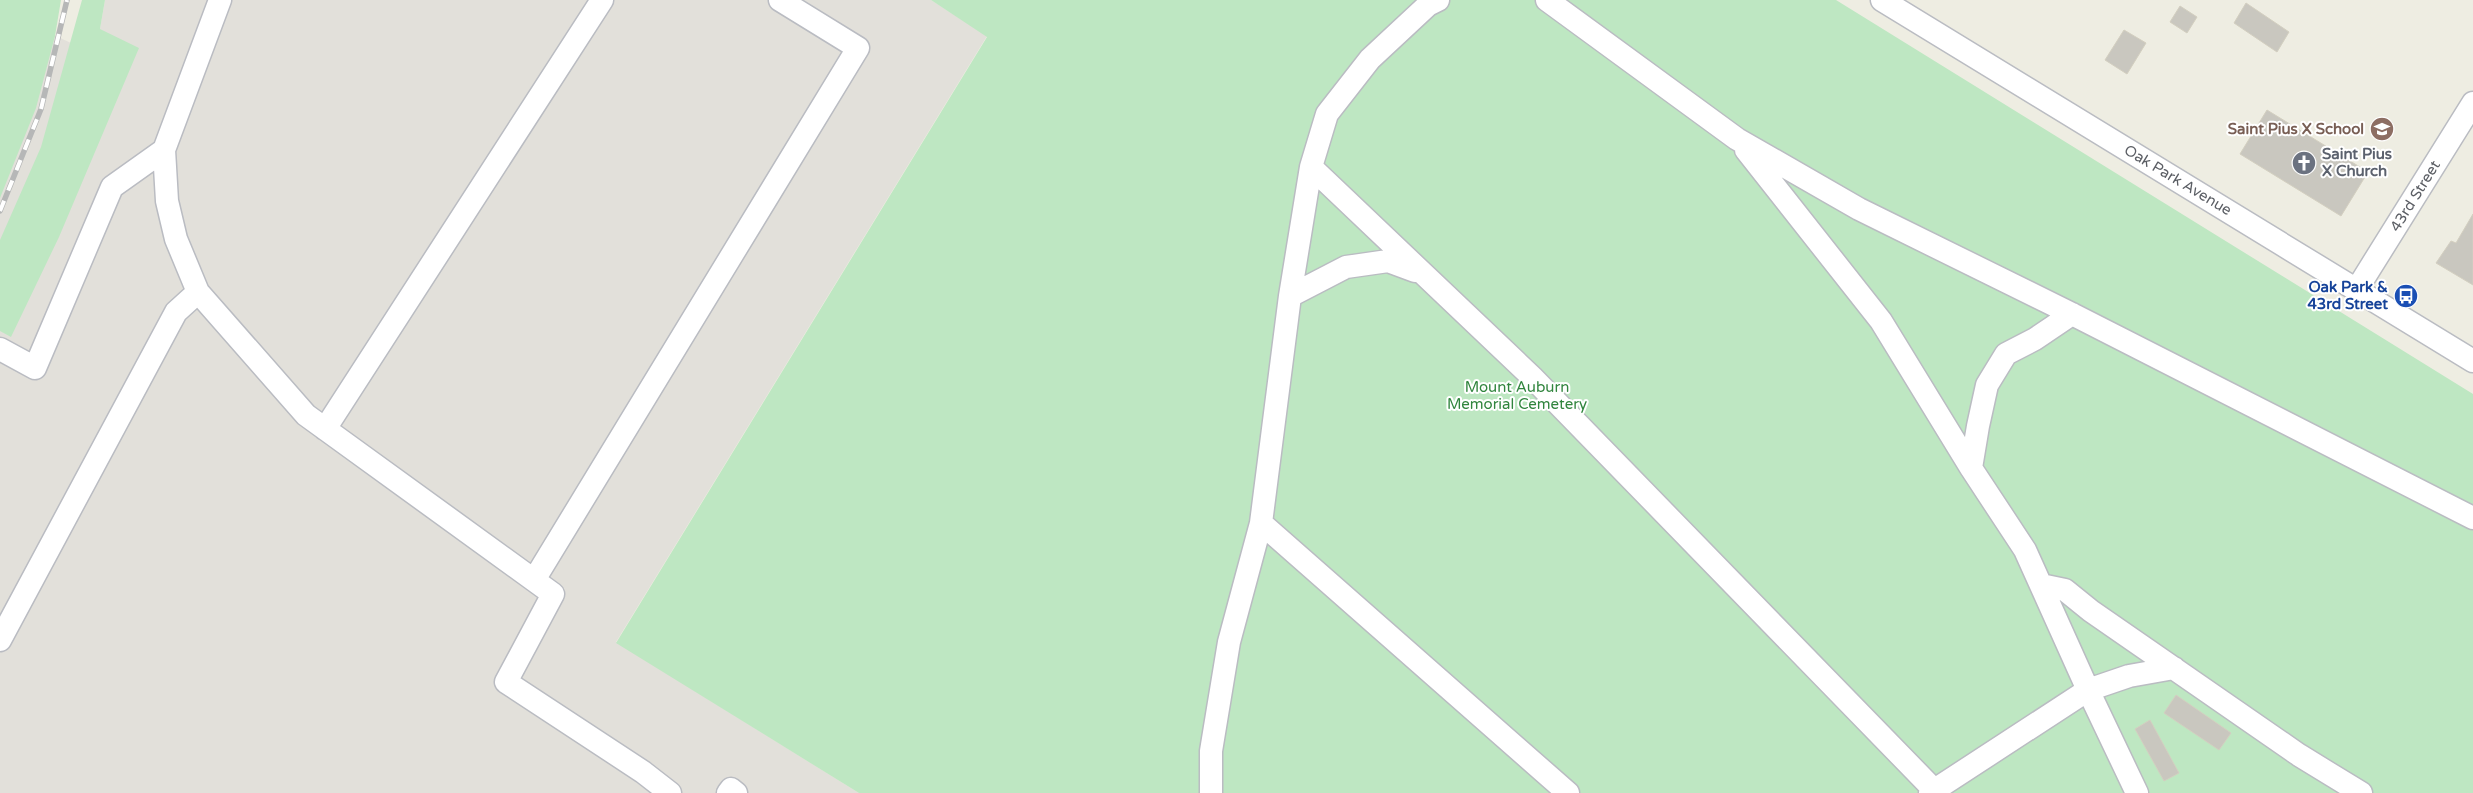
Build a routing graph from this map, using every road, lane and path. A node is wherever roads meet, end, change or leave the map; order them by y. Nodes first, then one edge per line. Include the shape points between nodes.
1 (220, 0) edge
2 (602, 0) edge
3 (780, 0) edge
4 (1438, 0) edge
5 (1547, 0) edge
6 (1882, 0) edge
7 (2471, 112) edge
8 (1737, 139) junction
9 (164, 150) junction
10 (1312, 167) junction
11 (1423, 275) junction
12 (2357, 289) junction
13 (198, 292) junction
14 (1290, 296) junction
15 (2072, 314) junction
16 (0, 349) edge
17 (2473, 361) edge
18 (325, 429) junction
19 (1972, 468) junction
20 (2473, 518) edge
21 (1261, 523) junction
22 (534, 580) junction
23 (2041, 585) junction
24 (0, 640) edge
25 (2174, 668) junction
26 (2088, 690) junction
27 (1934, 792) edge
28 (670, 793) edge
29 (728, 793) edge
30 (736, 793) edge
31 (1211, 793) edge
32 (1568, 793) edge
33 (2137, 793) edge
34 (2361, 793) edge

1 - 9 street
2 - 18 street
3 - 22 street via 858,48
4 - 10 street via 1428,5 1370,58 1327,114
5 - 8 street
6 - 12 street, Oak Park Avenue
7 - 12 street, 43rd Street
8 - 15 street via 1858,209
8 - 19 street via 1881,321
9 - 13 street via 167,201 176,240
9 - 16 street via 112,187 35,368
10 - 11 street
10 - 14 street
11 - 14 street via 1388,261 1346,267
11 - 27 street via 1532,378
12 - 17 street, Oak Park Avenue
13 - 18 street via 306,415
13 - 24 street via 176,312
14 - 21 street
15 - 19 street via 2006,354 1987,385
15 - 20 street
18 - 22 street
19 - 23 street via 2026,550
21 - 31 street via 1229,642 1211,751
21 - 32 street
22 - 28 street via 553,594 506,682
23 - 25 street via 2065,590
23 - 26 street
25 - 26 street via 2129,676
25 - 34 street via 2299,755
26 - 27 street
26 - 33 street
29 - 30 street via 731,789

